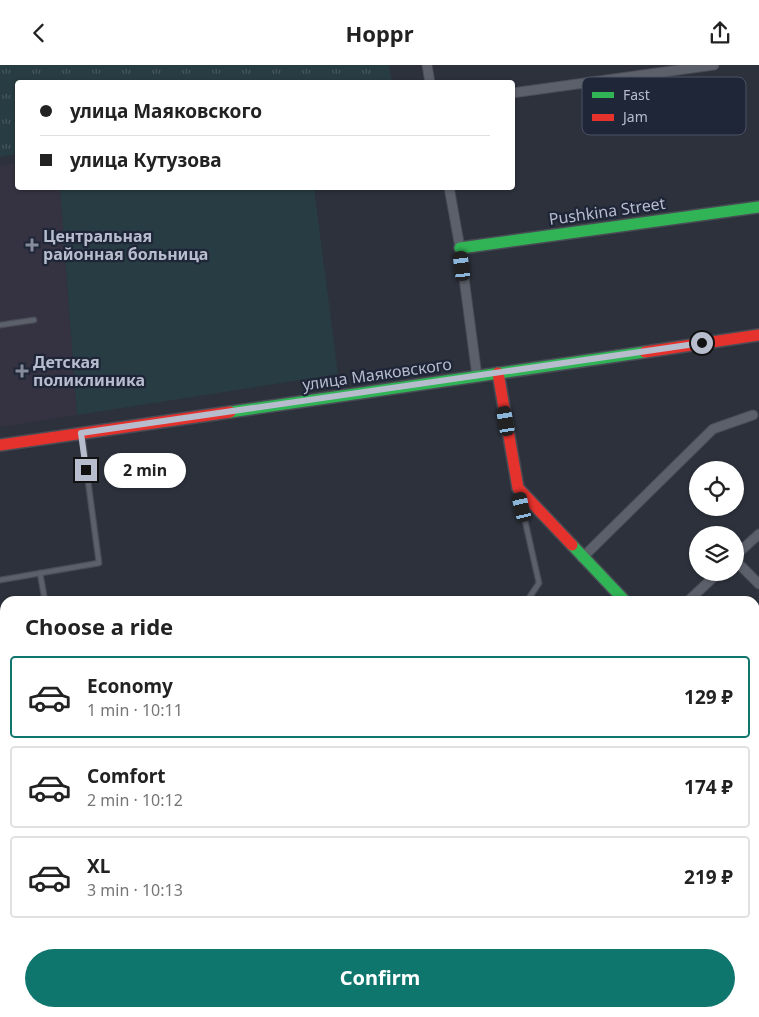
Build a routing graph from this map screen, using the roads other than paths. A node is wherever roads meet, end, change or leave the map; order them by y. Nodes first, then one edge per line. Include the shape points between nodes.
1 (428, 65) edge
2 (714, 65) edge
3 (627, 77) edge
4 (430, 80) edge
5 (582, 83) edge
6 (515, 93) edge
7 (450, 190) edge
8 (759, 207) edge
9 (460, 248) junction
10 (34, 320) dead end
11 (0, 325) edge
12 (759, 335) edge
13 (498, 373) junction
14 (477, 376) junction
15 (753, 415) dead end
16 (81, 433) junction
17 (0, 445) edge
18 (518, 488) junction
19 (759, 534) edge
20 (744, 548) edge
21 (582, 558) junction
22 (744, 569) edge
23 (40, 573) junction
24 (0, 580) edge
25 (709, 581) edge
26 (759, 584) edge
27 (44, 596) edge
28 (530, 596) edge
29 (620, 596) edge
30 (693, 596) edge

1 - 4 street
2 - 3 street
5 - 6 street
7 - 9 street
8 - 9 main road, Pushkina Street
9 - 14 street
10 - 11 lane
12 - 13 main road, улица Маяковского
13 - 14 main road, улица Маяковского
13 - 18 main road
14 - 16 main road, улица Маяковского
15 - 21 street via 713,429
16 - 17 main road, улица Маяковского
16 - 23 lane via 99,563
18 - 21 main road
18 - 28 lane via 539,583
19 - 20 street
21 - 29 main road
22 - 26 street
23 - 24 lane
23 - 27 lane
25 - 30 street

